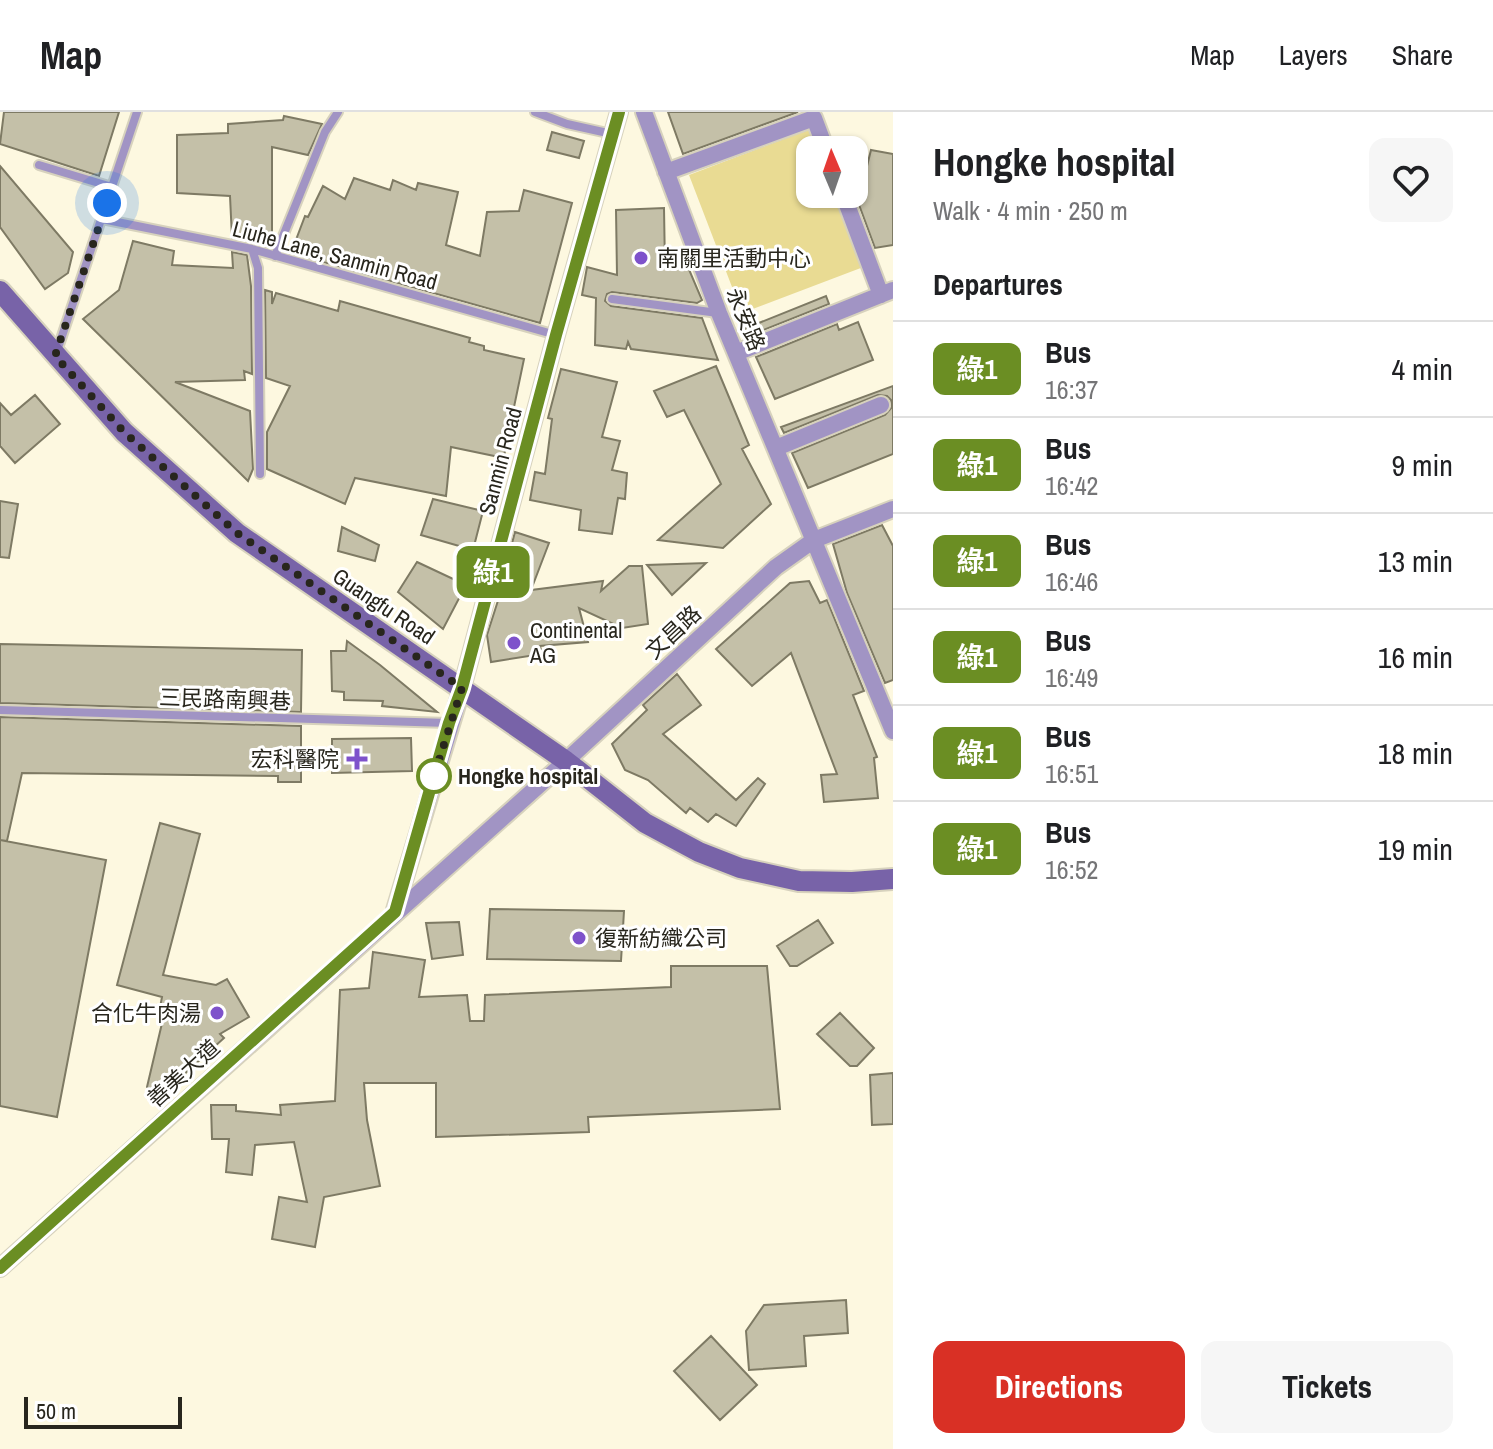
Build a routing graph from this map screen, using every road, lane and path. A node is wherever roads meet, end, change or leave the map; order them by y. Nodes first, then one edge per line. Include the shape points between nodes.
1 (137, 112) edge
2 (338, 112) edge
3 (535, 112) edge
4 (619, 112) edge
5 (644, 112) edge
6 (612, 134) junction
7 (821, 136) edge
8 (39, 165) dead end
9 (666, 172) junction
10 (112, 187) junction
11 (849, 208) edge
12 (102, 219) junction
13 (252, 249) junction
14 (275, 256) junction
15 (0, 291) edge
16 (887, 293) edge
17 (612, 299) dead end
18 (719, 313) junction
19 (556, 335) junction
20 (736, 353) junction
21 (55, 356) junction
22 (881, 405) dead end
23 (776, 448) junction
24 (260, 474) dead end
25 (893, 509) edge
26 (814, 540) junction
27 (462, 688) junction
28 (0, 710) edge
29 (449, 723) junction
30 (893, 731) edge
31 (566, 761) junction
32 (893, 879) edge
33 (395, 912) junction
34 (0, 1268) edge

1 - 10 lane
2 - 14 lane
3 - 6 lane
4 - 6 street, Sanmin Road
5 - 9 street, 永安路
6 - 19 street, Sanmin Road
7 - 9 street via 814,118
8 - 10 lane
9 - 18 street, 永安路
10 - 12 lane
11 - 16 street
12 - 13 lane, Liuhe Lane, Sanmin Road
12 - 21 lane
13 - 14 lane, Liuhe Lane, Sanmin Road
13 - 24 lane via 258,268
14 - 19 lane, Liuhe Lane, Sanmin Road
15 - 21 main road, Guangfu Road
16 - 20 street
17 - 18 lane
18 - 20 street, 永安路
19 - 27 street, Sanmin Road
20 - 23 street, 永安路
21 - 27 main road, Guangfu Road via 124,432 237,533
22 - 23 street
23 - 26 street, 永安路
25 - 26 street, 文昌路
26 - 30 street, 永安路
26 - 31 street, 文昌路 via 776,567
27 - 29 street, Sanmin Road
27 - 31 main road, Guangfu Road
28 - 29 lane, 三民路南興巷
29 - 33 street, Sanmin Road
31 - 32 main road, Guangfu Road via 645,823 740,868 799,881
31 - 33 street, 文昌路
33 - 34 street, 善美大道

